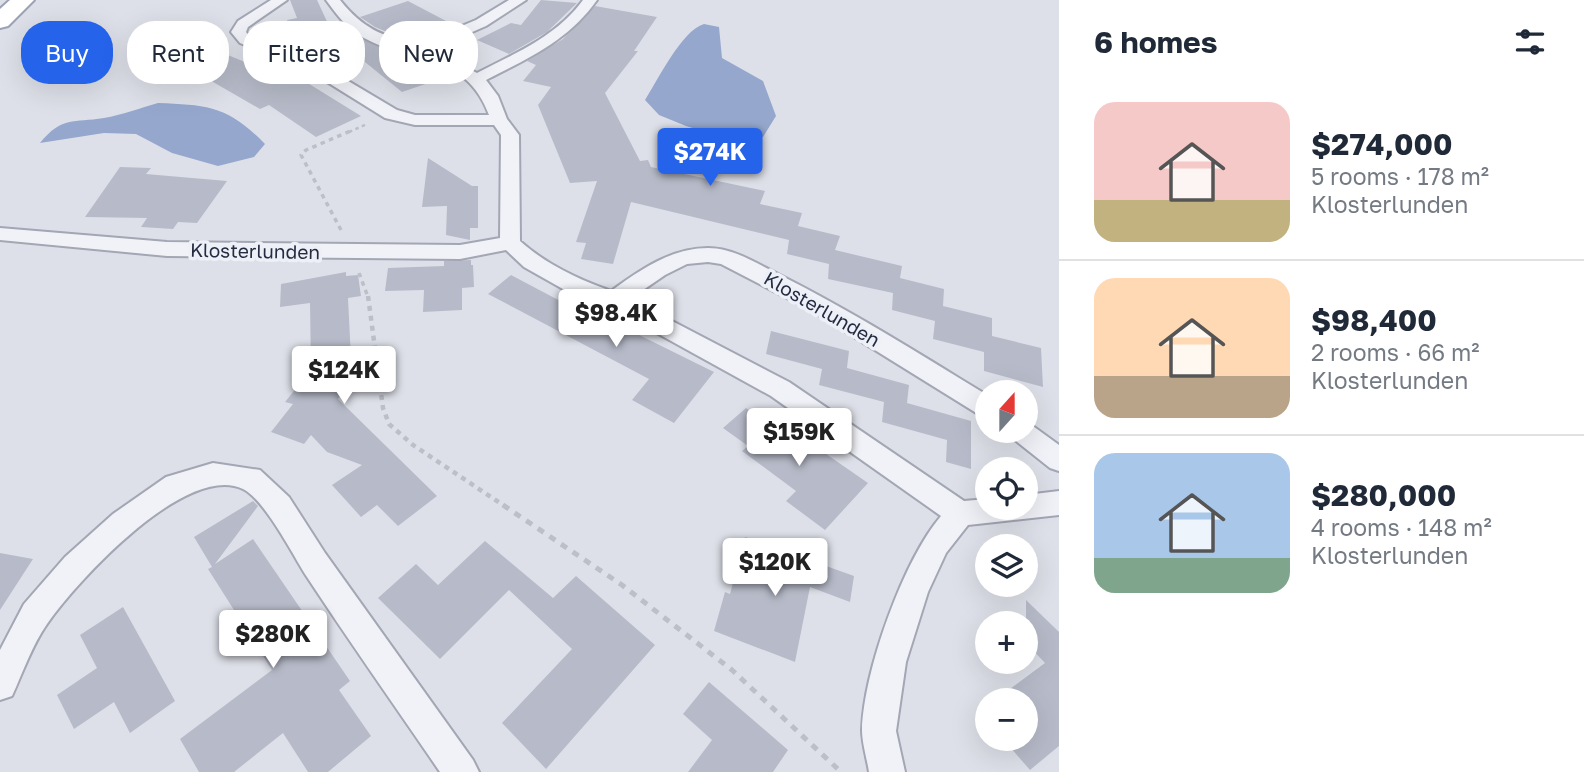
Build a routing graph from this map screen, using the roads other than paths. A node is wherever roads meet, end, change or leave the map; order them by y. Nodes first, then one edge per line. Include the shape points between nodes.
1 (23, 0) edge
2 (280, 0) edge
3 (333, 0) edge
4 (519, 0) edge
5 (590, 0) edge
6 (0, 21) edge
7 (478, 24) edge
8 (379, 38) edge
9 (478, 78) edge
10 (478, 80) edge
11 (499, 120) junction
12 (0, 234) edge
13 (510, 243) junction
14 (614, 300) junction
15 (975, 400) edge
16 (1037, 443) edge
17 (1059, 460) edge
18 (1059, 503) edge
19 (960, 514) junction
20 (0, 684) edge
21 (461, 772) edge
22 (887, 772) edge

1 - 6 main road
2 - 11 street via 243,24 238,32 245,40 317,69 391,114 415,120
3 - 8 street via 350,22
4 - 7 street
5 - 9 street via 552,39
10 - 11 street
11 - 13 street via 510,135
12 - 13 street, Klosterlunden via 167,249 460,252
13 - 14 street via 531,262
14 - 15 street, Klosterlunden via 663,266 710,254 797,292
14 - 19 street via 780,389
16 - 17 street
18 - 19 street
19 - 22 street via 934,544 890,662 879,731
20 - 21 street via 36,615 75,567 123,523 176,485 213,474 250,478 279,506

